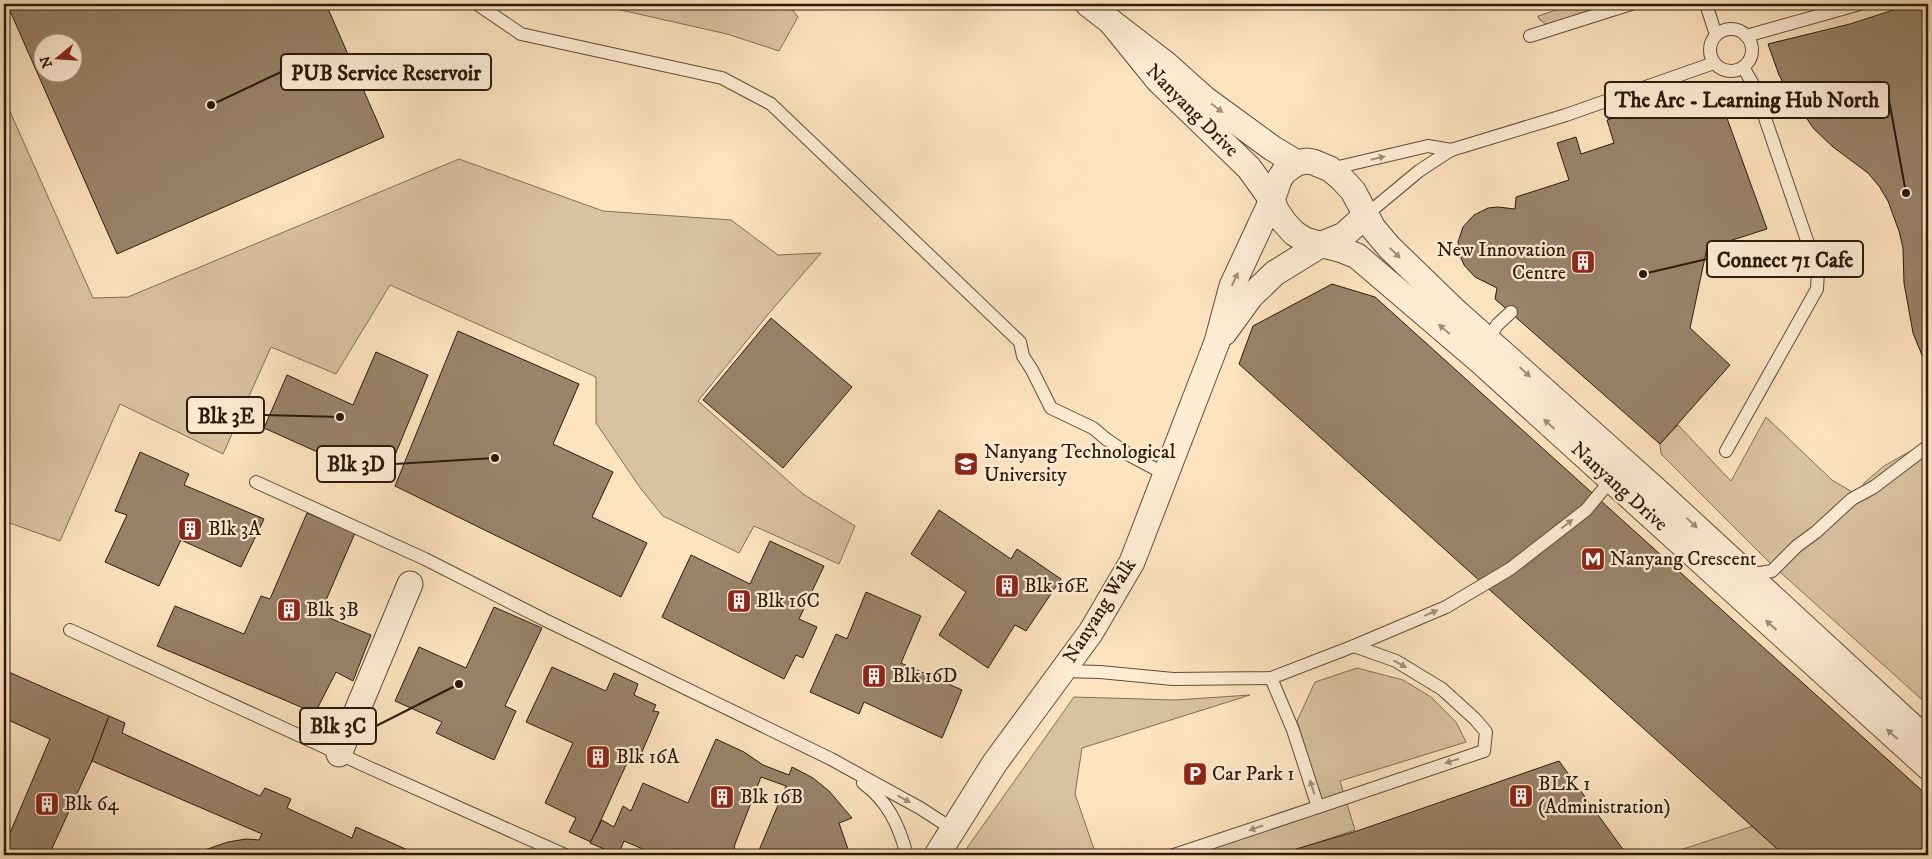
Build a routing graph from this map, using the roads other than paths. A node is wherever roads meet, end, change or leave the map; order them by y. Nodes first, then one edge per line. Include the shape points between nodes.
1 (477, 4) edge
2 (1088, 4) edge
3 (1631, 4) edge
4 (1706, 4) edge
5 (1860, 4) edge
6 (1111, 22) junction
7 (1716, 35) junction
8 (1530, 36) dead end
9 (1746, 36) junction
10 (1714, 62) junction
11 (1743, 66) junction
12 (1452, 150) junction
13 (1297, 163) junction
14 (1330, 169) junction
15 (1272, 200) junction
16 (1366, 215) junction
17 (1322, 244) junction
18 (1510, 312) dead end
19 (1488, 340) junction
20 (1217, 342) junction
21 (1928, 446) edge
22 (1726, 451) dead end
23 (1167, 475) junction
24 (1611, 480) junction
25 (256, 482) dead end
26 (1748, 575) junction
27 (410, 584) dead end
28 (70, 630) dead end
29 (1354, 646) junction
30 (1062, 671) junction
31 (1271, 678) junction
32 (1928, 741) edge
33 (339, 754) junction
34 (831, 759) junction
35 (1928, 767) edge
36 (1318, 806) junction
37 (954, 830) junction
38 (565, 855) edge
39 (907, 855) edge
40 (937, 855) edge
41 (1174, 855) edge

1 - 23 lane via 521,34 722,78 771,104 1020,342 1023,356 1051,408 1093,428 1131,456
2 - 6 street, Nanyang Drive
3 - 8 lane
4 - 7 lane
5 - 9 lane
6 -> 13 street, Nanyang Drive via 1205,99
6 - 15 street, Nanyang Drive via 1158,80 1249,168
7 - 9 lane via 1728,29 1741,31
7 - 10 lane via 1711,47
9 - 11 lane via 1752,54
10 - 11 lane via 1732,71
10 - 12 lane
11 - 22 lane via 1754,86 1818,271 1818,289
14 -> 12 lane via 1428,146
12 - 16 lane via 1419,171
13 - 14 street via 1312,162
13 - 15 street via 1284,172
14 - 16 street via 1348,185
15 - 17 street via 1294,233
20 -> 15 street, Nanyang Walk via 1232,286
16 - 17 street via 1344,235
16 -> 19 street, Nanyang Drive via 1389,247
17 - 20 street, Nanyang Walk via 1275,273 1251,296
24 -> 17 street, Nanyang Drive via 1474,355 1357,256
18 - 19 lane
19 -> 26 street, Nanyang Drive
20 - 23 street, Nanyang Walk
21 - 26 lane via 1874,487 1852,499 1772,570
23 - 30 street, Nanyang Walk via 1132,562 1091,632
29 -> 24 lane via 1446,607 1510,569 1586,510
35 -> 24 street, Nanyang Drive
25 - 34 lane via 425,559
26 - 32 street, Nanyang Drive
27 - 33 street
28 - 33 lane
29 - 31 lane
29 -> 36 lane via 1396,661 1442,689 1486,732 1484,751
30 - 31 lane via 1172,679
30 - 37 street, Nanyang Walk via 994,764
36 -> 31 lane via 1293,730
33 - 38 lane
34 -> 37 lane
34 - 39 lane via 873,790 891,812
36 -> 41 lane
37 - 40 street, Nanyang Walk

